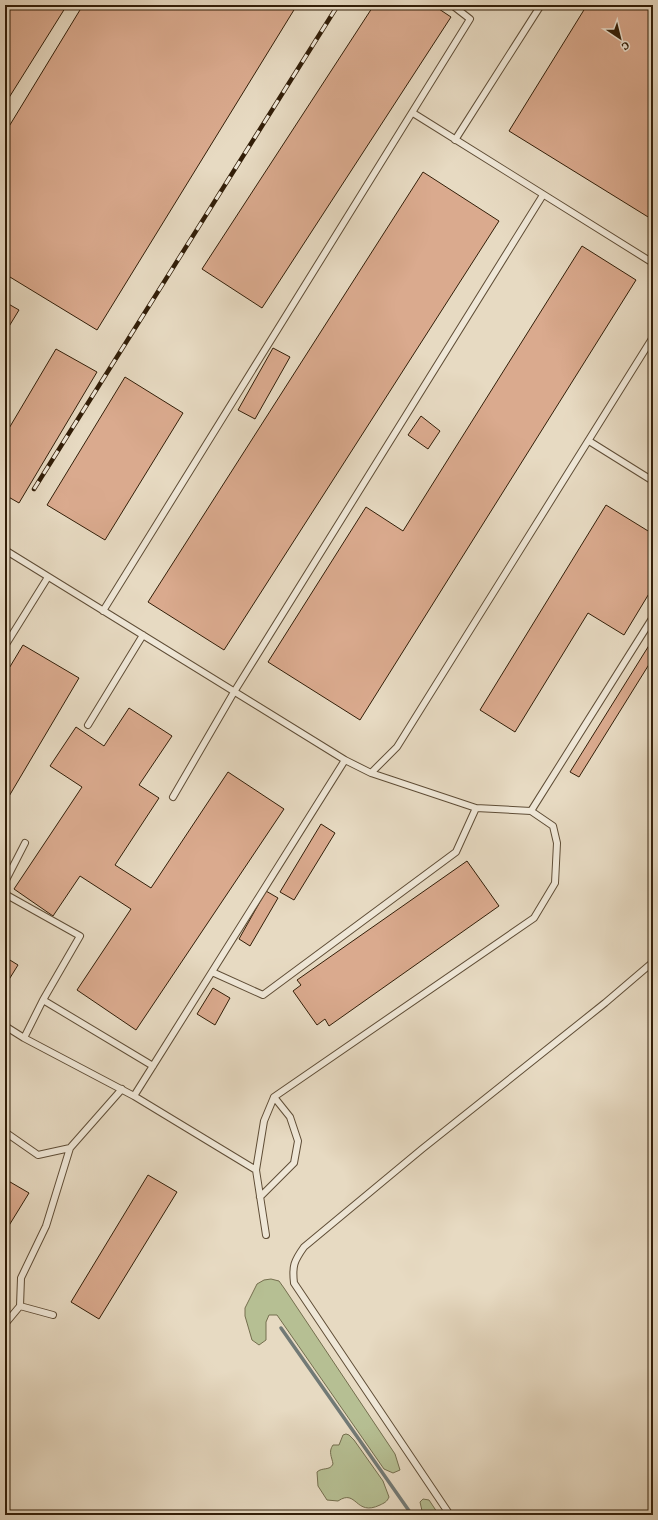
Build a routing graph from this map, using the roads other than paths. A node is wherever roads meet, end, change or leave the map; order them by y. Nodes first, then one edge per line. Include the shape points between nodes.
1 (452, 5) edge
2 (541, 5) edge
3 (413, 113) junction
4 (455, 140) junction
5 (544, 195) junction
6 (653, 263) edge
7 (653, 337) edge
8 (589, 440) junction
9 (653, 481) edge
10 (5, 550) edge
11 (48, 577) junction
12 (104, 611) junction
13 (653, 617) edge
14 (143, 635) junction
15 (5, 646) edge
16 (234, 692) junction
17 (88, 725) dead end
18 (345, 760) junction
19 (371, 773) junction
20 (173, 797) dead end
21 (476, 808) junction
22 (531, 811) junction
23 (26, 843) dead end
24 (5, 882) edge
25 (5, 894) edge
26 (653, 962) edge
27 (212, 972) junction
28 (43, 1000) junction
29 (5, 1026) edge
30 (24, 1038) junction
31 (153, 1066) junction
32 (122, 1089) junction
33 (134, 1096) junction
34 (274, 1097) junction
35 (5, 1132) edge
36 (70, 1148) junction
37 (256, 1170) junction
38 (260, 1197) junction
39 (266, 1235) dead end
40 (20, 1306) junction
41 (53, 1315) dead end
42 (5, 1324) edge
43 (450, 1515) edge

1 - 3 lane via 470,19
2 - 4 lane
3 - 4 lane
3 - 12 lane
4 - 5 lane
5 - 6 lane
5 - 16 lane
7 - 8 lane
8 - 9 lane
8 - 19 lane via 397,747
10 - 11 lane
11 - 12 lane
11 - 15 lane
12 - 14 lane
13 - 22 lane
14 - 16 lane
14 - 17 lane
16 - 18 lane
16 - 20 lane
18 - 19 lane
18 - 27 lane
19 - 21 lane
21 - 22 lane
21 - 27 lane via 456,852 263,995
22 - 34 lane via 553,826 557,843 554,883 534,918
23 - 24 lane
25 - 28 lane via 80,936
26 - 43 lane via 422,1149 304,1247 296,1257 292,1269 294,1283
27 - 31 lane
28 - 30 lane
28 - 31 lane
29 - 30 lane
30 - 32 lane
31 - 33 lane
32 - 33 lane
32 - 36 lane
33 - 37 lane
34 - 37 lane via 264,1121
34 - 38 lane via 290,1117 298,1141 294,1163
35 - 36 lane via 38,1155
36 - 40 lane via 46,1226 21,1278
37 - 38 lane
38 - 39 lane
40 - 41 lane
40 - 42 lane

